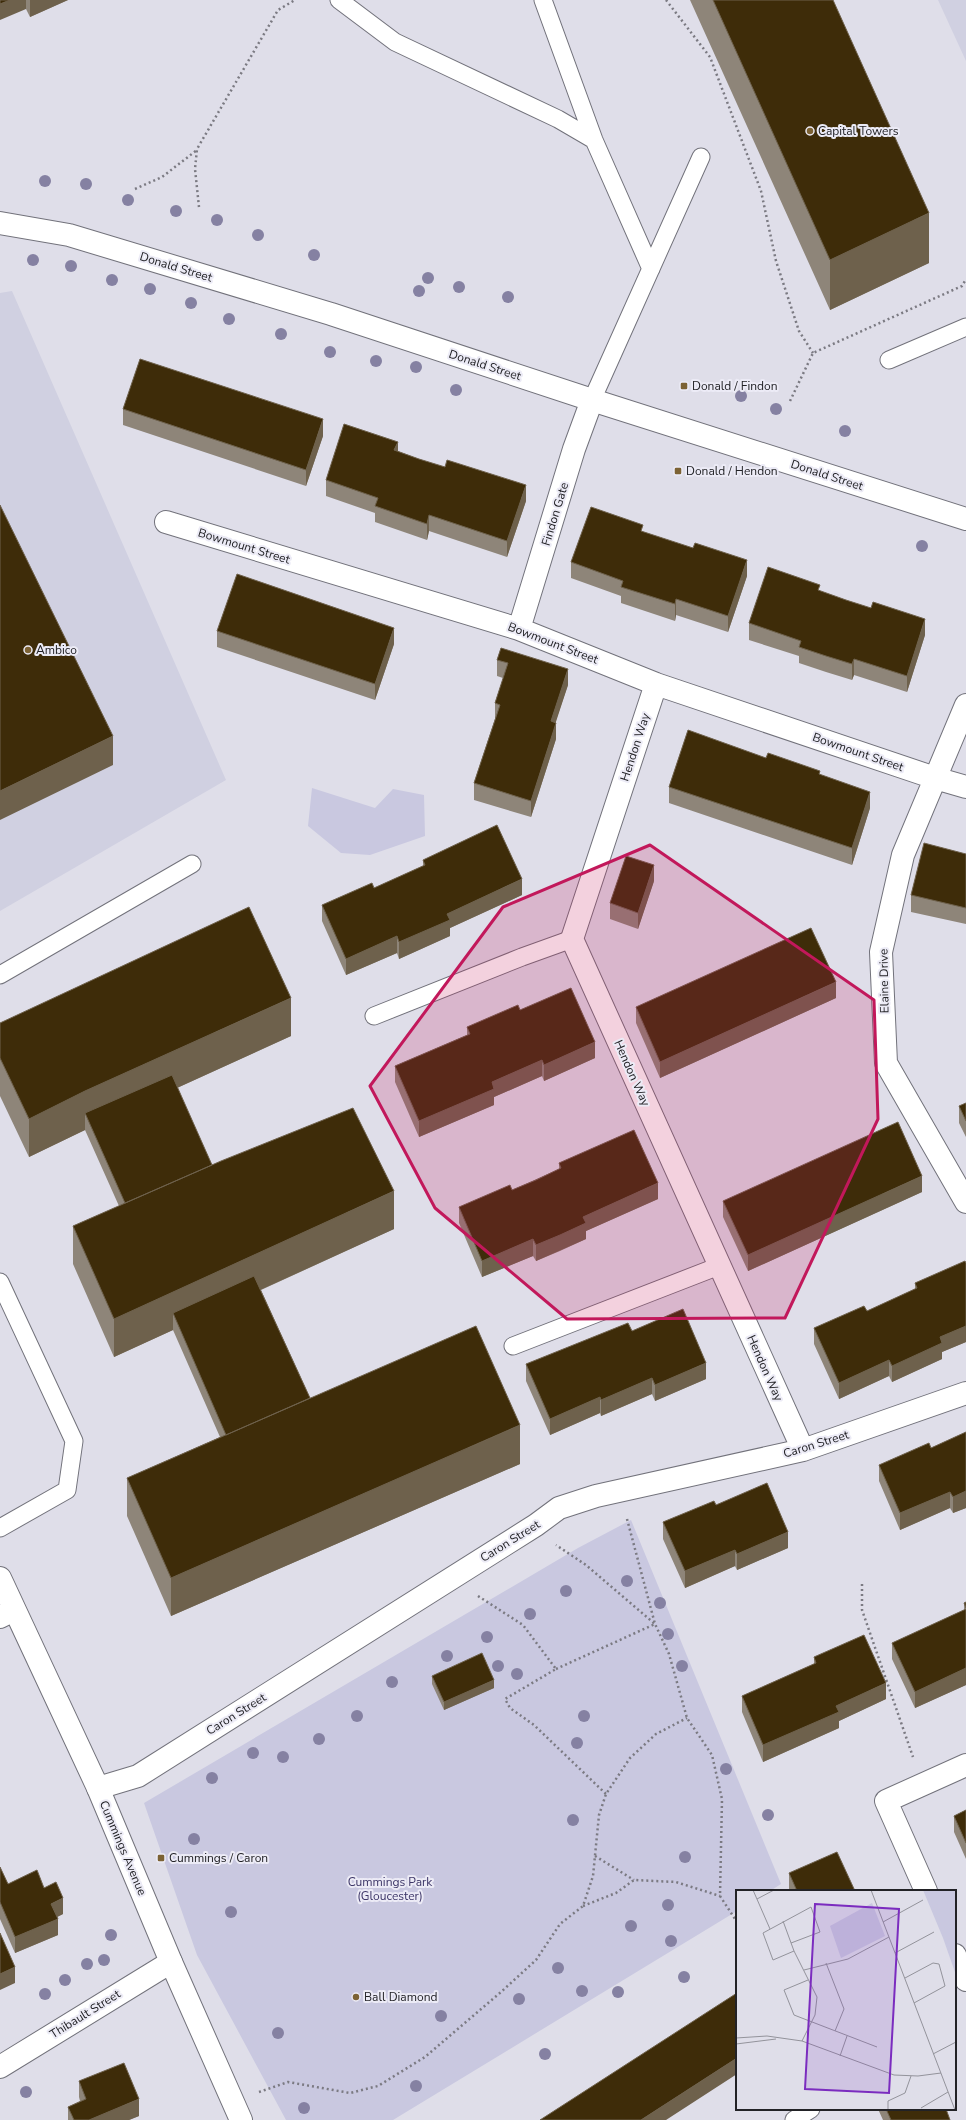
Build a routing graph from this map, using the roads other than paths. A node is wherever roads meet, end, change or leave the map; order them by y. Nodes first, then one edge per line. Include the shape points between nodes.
1 (339, 0) edge
2 (543, 0) edge
3 (594, 140) junction
4 (701, 157) dead end
5 (0, 223) edge
6 (651, 270) junction
7 (966, 327) edge
8 (889, 360) dead end
9 (592, 400) junction
10 (966, 519) edge
11 (166, 522) dead end
12 (519, 629) junction
13 (656, 684) junction
14 (966, 705) edge
15 (935, 778) junction
16 (966, 787) edge
17 (192, 864) dead end
18 (572, 939) junction
19 (0, 974) edge
20 (374, 1016) dead end
21 (966, 1202) edge
22 (719, 1266) junction
23 (0, 1282) edge
24 (513, 1346) dead end
25 (966, 1393) edge
26 (803, 1450) junction
27 (0, 1528) edge
28 (0, 1578) edge
29 (7, 1614) edge
30 (966, 1765) edge
31 (98, 1788) junction
32 (926, 1890) edge
33 (956, 1957) edge
34 (170, 1962) junction
35 (966, 1980) edge
36 (0, 2067) edge
37 (236, 2110) edge
38 (809, 2110) edge
39 (794, 2120) edge

1 - 3 lane via 396,42 558,119
2 - 3 lane
3 - 6 lane
4 - 6 lane
5 - 9 street, Donald Street via 69,235 331,314
6 - 9 lane
7 - 8 lane
9 - 10 street, Donald Street
9 - 12 street, Findon Gate via 574,449
11 - 12 street, Bowmount Street
12 - 13 street, Bowmount Street
13 - 15 street, Bowmount Street
13 - 18 street, Hendon Way
14 - 15 street, Elaine Drive
15 - 16 street, Bowmount Street
15 - 21 street, Elaine Drive via 902,855 882,952 886,1063
17 - 19 lane
18 - 20 lane
18 - 22 street, Hendon Way
22 - 24 lane
22 - 26 street, Hendon Way
23 - 27 lane via 74,1441 67,1490
25 - 26 street, Caron Street
26 - 31 street, Caron Street via 596,1496 559,1508 138,1776
28 - 29 street, Cummings Avenue
29 - 31 street, Cummings Avenue
30 - 32 street via 886,1801
31 - 34 street, Cummings Avenue
33 - 35 street
34 - 36 street, Thibault Street
34 - 37 street, Cummings Avenue
38 - 39 lane

